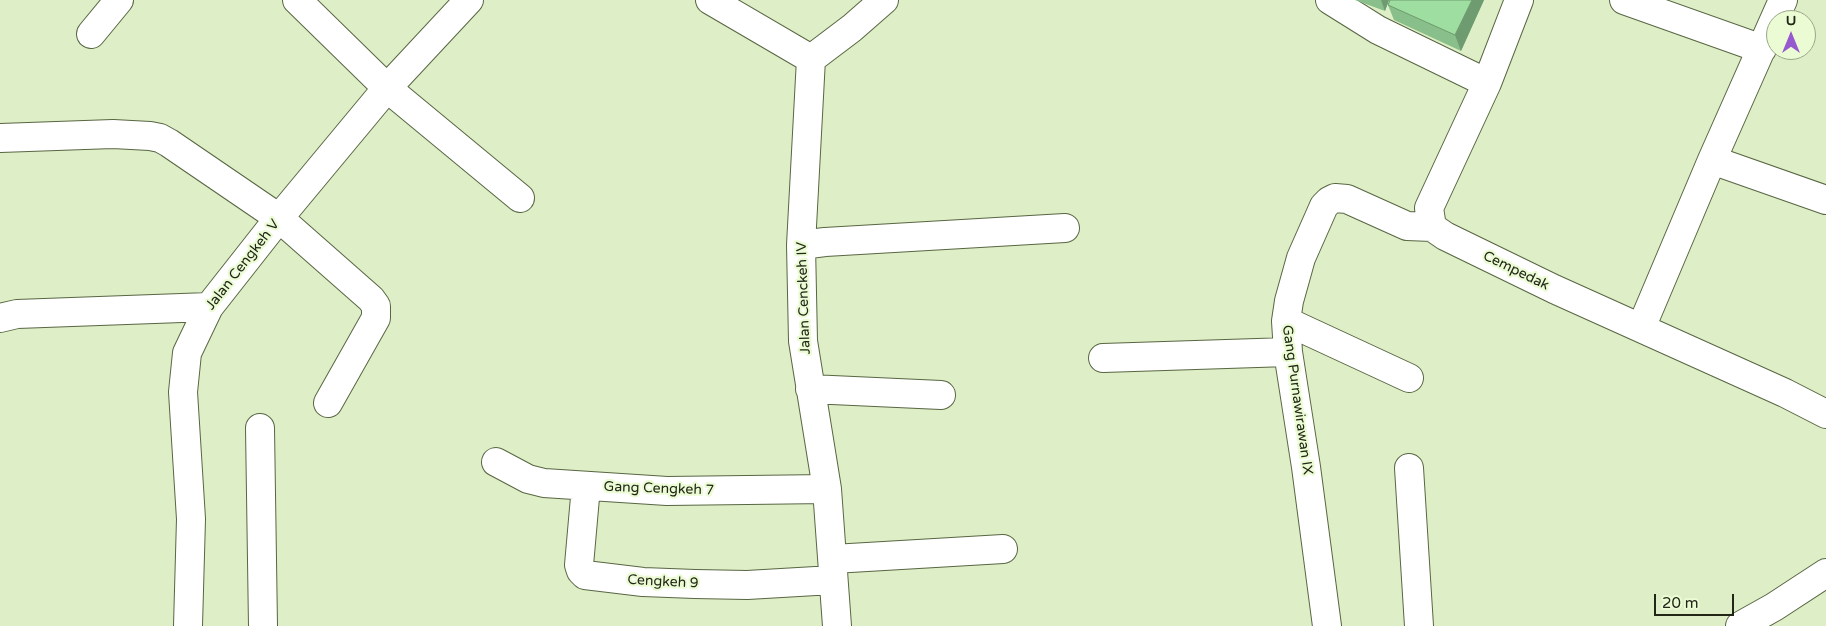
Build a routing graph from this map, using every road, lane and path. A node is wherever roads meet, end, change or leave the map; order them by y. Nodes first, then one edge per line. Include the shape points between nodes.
1 (120, 0) edge
2 (297, 0) edge
3 (469, 0) edge
4 (710, 0) edge
5 (884, 0) edge
6 (1330, 0) edge
7 (1519, 0) edge
8 (1624, 0) edge
9 (1783, 0) edge
10 (91, 34) dead end
11 (1762, 49) junction
12 (811, 59) junction
13 (1487, 83) junction
14 (387, 88) junction
15 (0, 138) edge
16 (1712, 160) junction
17 (520, 198) dead end
18 (1826, 200) edge
19 (279, 218) junction
20 (1432, 227) junction
21 (1064, 228) dead end
22 (801, 245) junction
23 (209, 306) junction
24 (0, 318) edge
25 (1286, 321) junction
26 (1641, 328) junction
27 (1288, 352) junction
28 (1103, 358) dead end
29 (1409, 378) dead end
30 (810, 390) junction
31 (941, 395) dead end
32 (328, 403) dead end
33 (1826, 414) edge
34 (260, 428) dead end
35 (496, 462) dead end
36 (1409, 468) dead end
37 (586, 486) junction
38 (827, 489) junction
39 (1004, 549) dead end
40 (833, 569) junction
41 (1826, 573) edge
42 (188, 626) edge
43 (263, 626) edge
44 (837, 626) edge
45 (1327, 626) edge
46 (1419, 626) edge
47 (1740, 626) edge

1 - 10 street
2 - 14 street
3 - 14 street, Jalan Cengkeh V
4 - 12 street
5 - 12 street
6 - 13 street via 1378,30
7 - 13 street
8 - 11 street
9 - 11 street
11 - 16 street
12 - 22 street, Jalan Cenckeh IV
13 - 20 street via 1429,208
14 - 17 street
14 - 19 street, Jalan Cengkeh V
15 - 19 street via 113,134 160,138
16 - 18 street
16 - 26 street
19 - 23 street, Jalan Cengkeh V
19 - 32 street via 376,306 376,318
20 - 25 street, Gang Purnawirawan IX via 1407,226 1347,199 1328,201 1301,258
20 - 26 street, Cempedak via 1554,289
21 - 22 street
22 - 30 street, Jalan Cenckeh IV via 803,341
23 - 24 street via 17,314
23 - 42 street, Jalan Cengkeh V via 188,353 184,371 191,519
25 - 27 street, Gang Purnawirawan IX
25 - 29 street
26 - 33 street, Cempedak
27 - 28 street
27 - 45 street, Gang Purnawirawan IX
30 - 31 street
30 - 38 street, Jalan Cenckeh IV
34 - 43 street
35 - 37 street, Gang Cengkeh 7 via 528,479
36 - 46 street
37 - 38 street, Gang Cengkeh 7 via 667,491
37 - 40 street, Cengkeh 9 via 579,565 585,575 644,582 746,584
38 - 40 street, Jalan Cenckeh IV
39 - 40 street
40 - 44 street, Jalan Cenckeh IV
41 - 47 street via 1774,608

